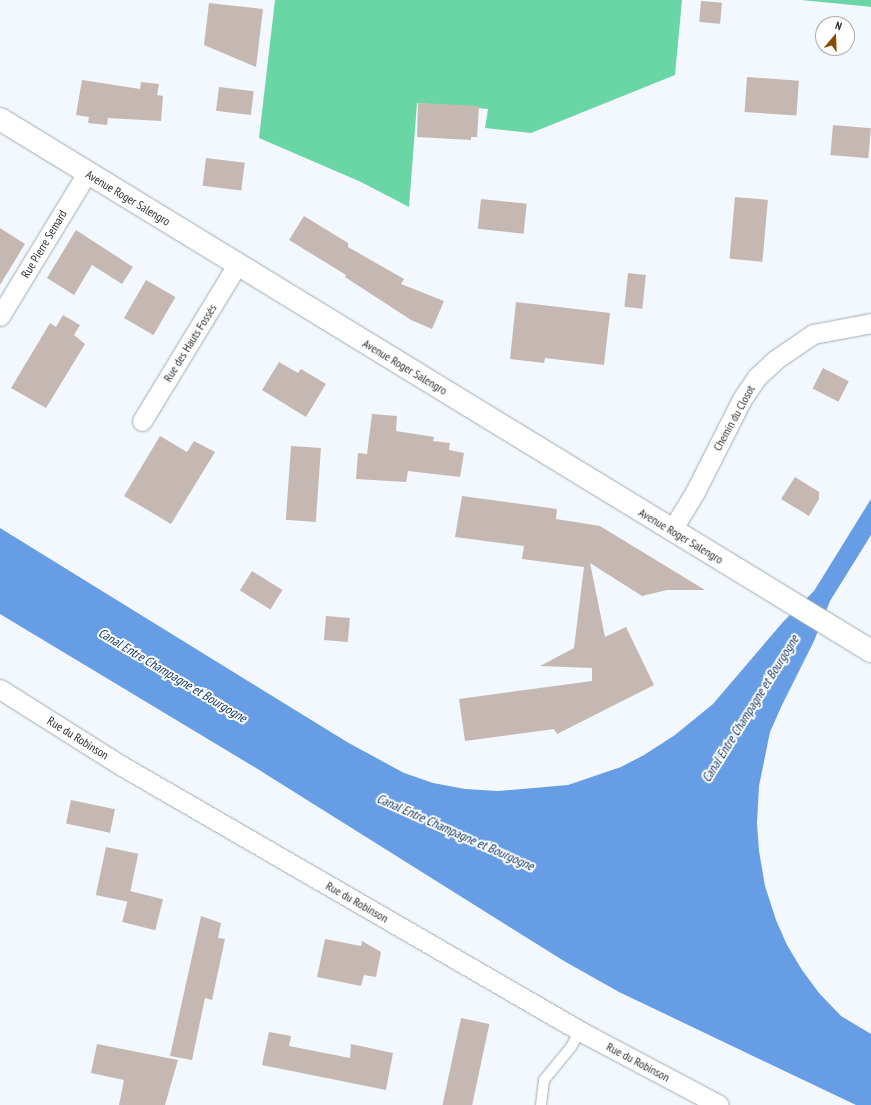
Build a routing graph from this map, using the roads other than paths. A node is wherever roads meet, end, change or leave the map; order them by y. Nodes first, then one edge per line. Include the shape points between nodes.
1 (0, 119) edge
2 (87, 173) junction
3 (238, 264) junction
4 (0, 316) edge
5 (871, 323) edge
6 (142, 420) dead end
7 (672, 530) junction
8 (871, 651) edge
9 (0, 689) edge
10 (580, 1031) junction
11 (541, 1105) edge
12 (719, 1105) edge

1 - 2 main road, Avenue Roger Salengro
2 - 3 main road, Avenue Roger Salengro
2 - 4 street, Rue Pierre Semard
3 - 6 street, Rue des Hauts Fossés
3 - 7 main road, Avenue Roger Salengro
5 - 7 street, Chemin du Closot via 813,334 775,360 757,377 742,399 695,492
7 - 8 main road, Avenue Roger Salengro
9 - 10 street, Rue du Robinson via 122,766
10 - 11 lane via 571,1047 544,1080
10 - 12 street, Rue du Robinson

